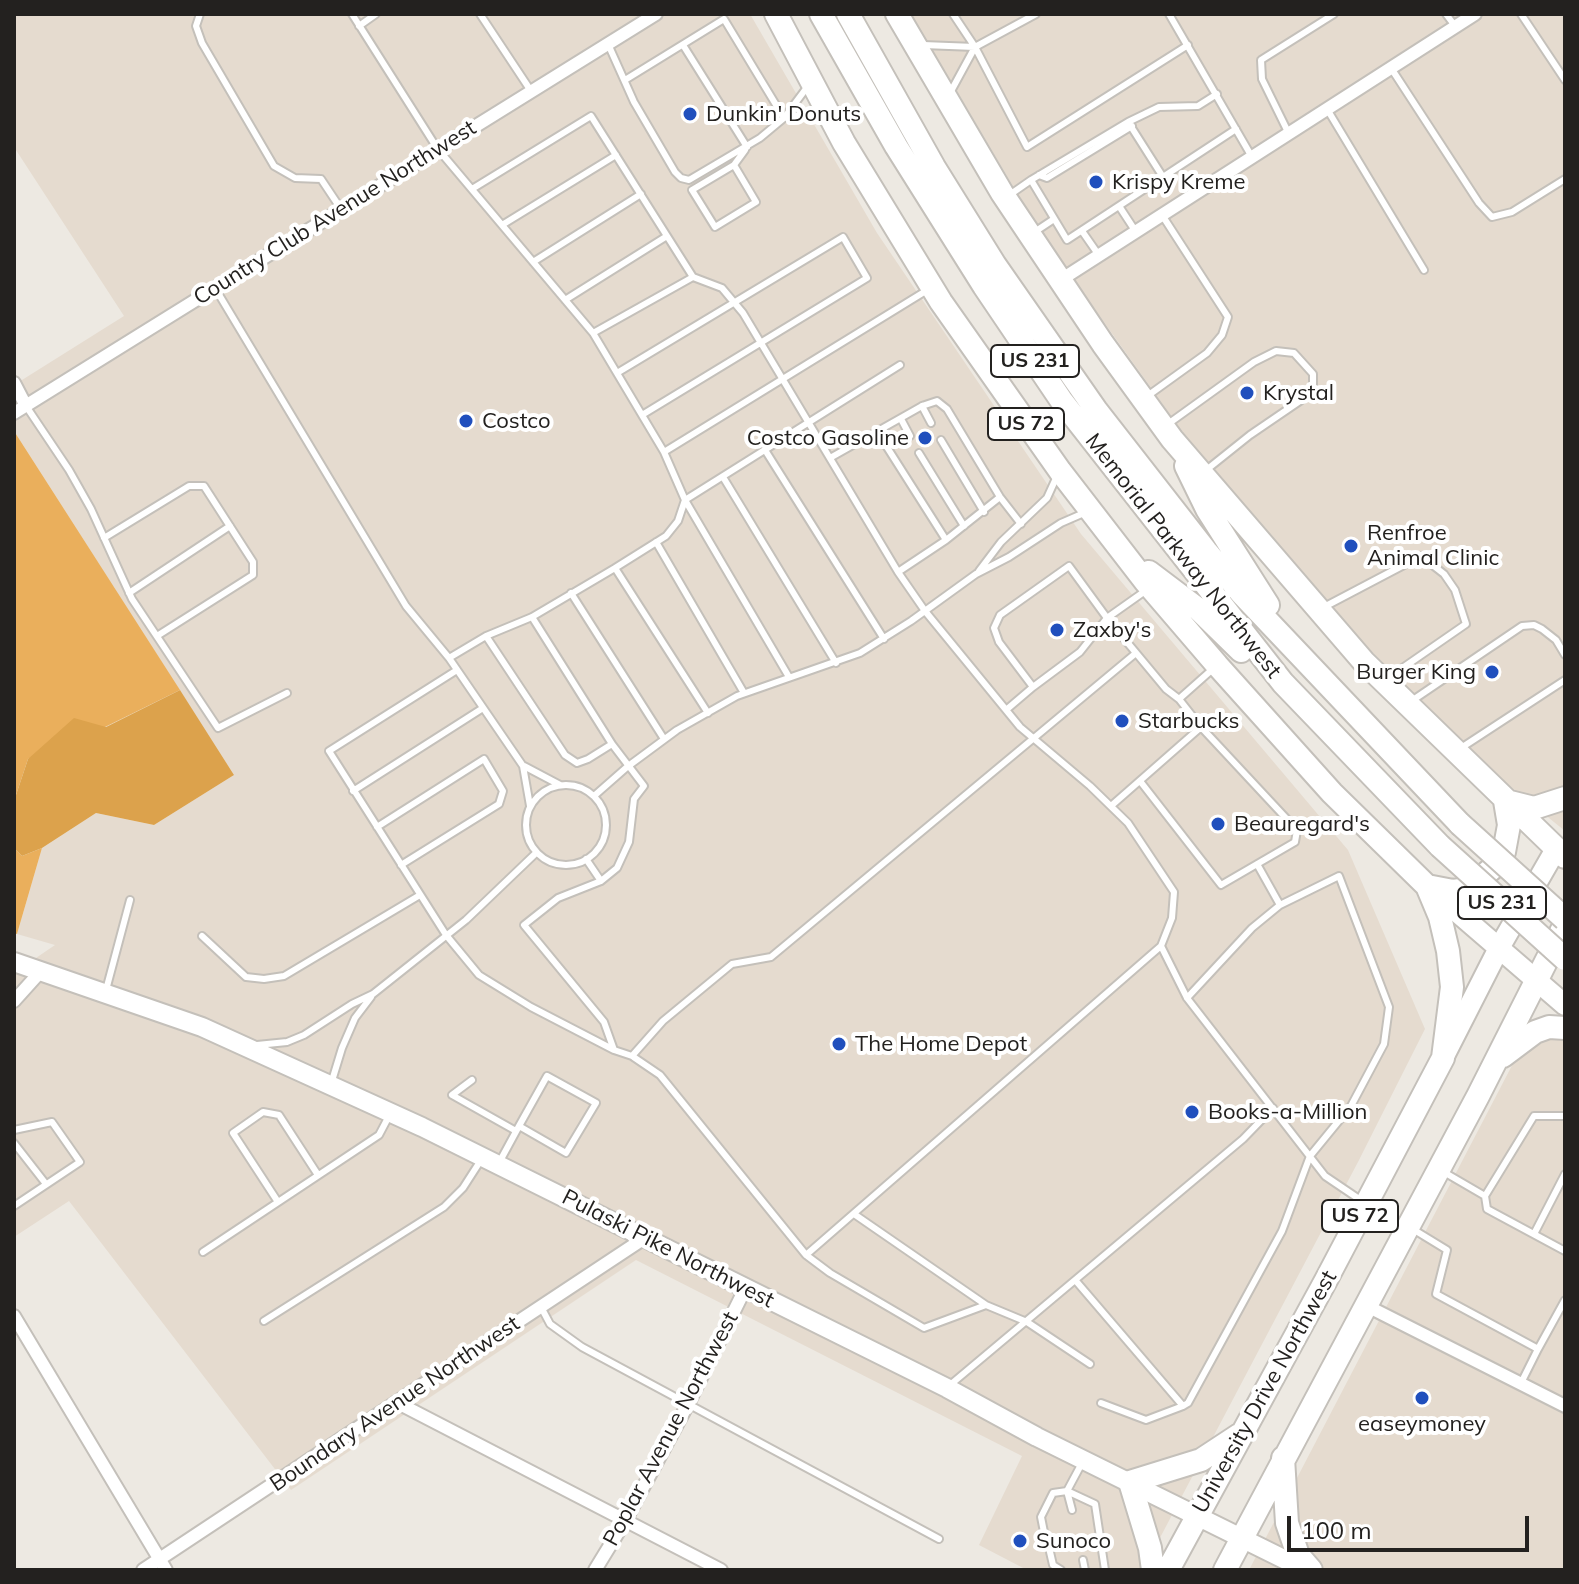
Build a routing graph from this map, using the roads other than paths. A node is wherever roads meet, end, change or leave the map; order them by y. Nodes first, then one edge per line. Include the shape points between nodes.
1 (200, 14) edge
2 (352, 14) edge
3 (376, 14) edge
4 (480, 14) edge
5 (656, 14) edge
6 (776, 14) edge
7 (821, 14) edge
8 (848, 14) edge
9 (897, 14) edge
10 (953, 14) edge
11 (1036, 14) edge
12 (1169, 14) edge
13 (1334, 14) edge
14 (1446, 14) edge
15 (1475, 14) edge
16 (1521, 14) edge
17 (359, 26) junction
18 (1455, 26) junction
19 (608, 44) junction
20 (683, 45) junction
21 (915, 45) junction
22 (1188, 45) junction
23 (975, 47) junction
24 (1391, 68) junction
25 (625, 80) junction
26 (1565, 80) edge
27 (811, 83) junction
28 (531, 91) junction
29 (1217, 94) junction
30 (946, 100) junction
31 (1327, 109) junction
32 (825, 110) junction
33 (784, 118) junction
34 (1130, 124) junction
35 (1236, 129) junction
36 (1289, 134) junction
37 (747, 147) junction
38 (437, 148) junction
39 (616, 155) junction
40 (1252, 157) junction
41 (734, 165) junction
42 (1163, 177) junction
43 (1565, 179) edge
44 (1031, 180) junction
45 (472, 189) junction
46 (641, 194) junction
47 (1005, 198) junction
48 (1119, 206) junction
49 (341, 209) junction
50 (1162, 215) junction
51 (1054, 219) junction
52 (502, 225) junction
53 (1082, 231) junction
54 (1136, 232) junction
55 (1030, 235) junction
56 (667, 236) junction
57 (1099, 256) junction
58 (533, 262) junction
59 (1424, 270) dead end
60 (693, 277) junction
61 (1059, 281) junction
62 (932, 287) junction
63 (215, 288) junction
64 (565, 300) junction
65 (735, 303) junction
66 (593, 333) junction
67 (761, 344) junction
68 (900, 365) dead end
69 (617, 373) junction
70 (783, 380) junction
71 (14, 383) edge
72 (1143, 399) junction
73 (922, 406) junction
74 (20, 410) edge
75 (642, 415) junction
76 (901, 419) junction
77 (809, 423) junction
78 (931, 423) dead end
79 (878, 433) junction
80 (1168, 433) junction
81 (910, 436) dead end
82 (941, 440) dead end
83 (765, 450) junction
84 (664, 452) junction
85 (919, 453) dead end
86 (830, 458) junction
87 (1060, 471) junction
88 (1202, 473) junction
89 (723, 477) junction
90 (1000, 497) junction
91 (685, 500) junction
92 (1091, 511) junction
93 (984, 512) junction
94 (1021, 524) junction
95 (230, 526) junction
96 (964, 526) junction
97 (104, 538) junction
98 (946, 540) junction
99 (656, 542) junction
100 (1122, 551) junction
101 (615, 568) junction
102 (898, 572) junction
103 (976, 574) junction
104 (1151, 587) junction
105 (129, 593) junction
106 (571, 593) junction
107 (925, 611) junction
108 (1317, 611) junction
109 (532, 617) junction
110 (1107, 618) junction
111 (157, 636) junction
112 (486, 636) junction
113 (884, 639) junction
114 (1136, 653) junction
115 (1565, 655) edge
116 (449, 658) junction
117 (836, 663) junction
118 (1217, 665) junction
119 (1312, 669) junction
120 (457, 670) junction
121 (789, 677) junction
122 (1565, 680) edge
123 (1383, 681) junction
124 (1283, 683) junction
125 (1033, 687) junction
126 (287, 693) dead end
127 (744, 693) junction
128 (1179, 699) junction
129 (1407, 705) junction
130 (483, 708) junction
131 (1006, 710) junction
132 (708, 713) junction
133 (1201, 727) junction
134 (1033, 738) junction
135 (664, 739) junction
136 (612, 744) junction
137 (1454, 752) junction
138 (523, 766) junction
139 (627, 767) junction
140 (1140, 781) junction
141 (560, 785) junction
142 (353, 791) junction
143 (594, 796) junction
144 (1565, 798) edge
145 (1505, 801) junction
146 (530, 806) junction
147 (1111, 806) junction
148 (377, 827) junction
149 (1562, 846) edge
150 (536, 853) junction
151 (586, 859) junction
152 (1257, 864) junction
153 (401, 865) junction
154 (601, 881) junction
155 (1427, 886) junction
156 (420, 895) junction
157 (130, 900) dead end
158 (1280, 905) junction
159 (1565, 922) edge
160 (446, 935) junction
161 (202, 936) dead end
162 (1161, 946) junction
163 (1499, 948) junction
164 (1565, 959) edge
165 (14, 962) edge
166 (41, 971) junction
167 (1536, 979) junction
168 (105, 993) junction
169 (373, 994) junction
170 (1187, 998) junction
171 (14, 1001) edge
172 (1565, 1005) edge
173 (1565, 1028) edge
174 (246, 1047) junction
175 (614, 1050) junction
176 (632, 1056) junction
177 (1443, 1058) junction
178 (1492, 1069) junction
179 (472, 1080) dead end
180 (331, 1085) junction
181 (569, 1087) junction
182 (565, 1097) dead end
183 (1273, 1108) junction
184 (391, 1113) junction
185 (1565, 1116) edge
186 (517, 1129) junction
187 (548, 1129) dead end
188 (14, 1130) edge
189 (543, 1139) junction
190 (14, 1143) edge
191 (1310, 1156) junction
192 (490, 1160) junction
193 (1439, 1169) junction
194 (1565, 1174) edge
195 (318, 1175) junction
196 (46, 1184) junction
197 (1485, 1196) junction
198 (278, 1202) junction
199 (1367, 1204) junction
200 (14, 1206) edge
201 (854, 1214) junction
202 (1408, 1226) junction
203 (1534, 1234) junction
204 (646, 1237) junction
205 (1565, 1251) edge
206 (203, 1252) dead end
207 (806, 1255) junction
208 (1076, 1281) junction
209 (746, 1287) junction
210 (1565, 1300) edge
211 (986, 1305) junction
212 (1365, 1305) junction
213 (541, 1307) junction
214 (14, 1316) edge
215 (264, 1321) dead end
216 (1027, 1322) junction
217 (1538, 1349) junction
218 (1090, 1364) dead end
219 (1520, 1385) junction
220 (947, 1388) junction
221 (396, 1402) junction
222 (1101, 1403) dead end
223 (688, 1404) junction
224 (1183, 1406) junction
225 (1565, 1406) edge
226 (1243, 1431) junction
227 (1283, 1458) junction
228 (1083, 1460) junction
229 (1130, 1482) junction
230 (1067, 1491) junction
231 (1072, 1510) dead end
232 (1197, 1515) junction
233 (625, 1521) junction
234 (1044, 1532) dead end
235 (1241, 1538) junction
236 (939, 1539) dead end
237 (1050, 1552) dead end
238 (1083, 1560) dead end
239 (163, 1565) edge
240 (143, 1570) edge
241 (595, 1570) edge
242 (721, 1570) edge
243 (1061, 1570) edge
244 (1085, 1570) edge
245 (1105, 1570) edge
246 (1153, 1570) edge
247 (1168, 1570) edge
248 (1225, 1570) edge
249 (1308, 1570) edge

1 - 49 lane via 196,26 202,43 274,166 295,178 321,179
2 - 17 lane
3 - 17 lane
4 - 28 lane
5 - 19 street, Country Club Avenue Northwest
6 - 27 highway, US 72
7 - 124 highway, Memorial Parkway Northwest / US 231 via 896,146 1061,400
8 - 119 highway, Memorial Parkway Northwest / US 231 via 934,167 1059,358 1206,551
9 - 21 highway, US 72
10 - 23 lane
11 - 23 lane
12 - 22 lane
13 - 36 lane via 1261,60 1262,79
14 - 18 lane
15 - 18 street
16 - 26 lane
17 - 38 lane
18 - 24 street
19 - 25 lane
19 - 28 street, Country Club Avenue Northwest
20 - 25 lane
20 - 33 lane via 724,19
20 - 37 lane
21 - 23 lane
21 - 30 highway, US 72
22 - 23 lane via 1027,147
22 - 29 lane
23 - 30 lane
24 - 31 street
24 - 43 lane via 1492,217 1512,212
25 - 37 lane via 681,178 694,180
27 - 32 highway, US 72
27 - 33 lane
28 - 38 street, Country Club Avenue Northwest
29 - 34 lane via 1198,106 1159,107
29 - 35 lane
30 - 47 highway, US 72
31 - 36 street
31 - 59 lane
32 - 33 lane
32 - 62 highway, US 72
33 - 37 lane
34 - 42 lane
34 - 44 lane
35 - 40 lane
35 - 42 lane
36 - 40 street
37 - 41 lane
38 - 45 lane
38 - 49 street, Country Club Avenue Northwest
39 - 45 lane via 591,116
39 - 46 lane
39 - 52 lane
40 - 50 street
41 - 41 lane via 756,202 715,227 692,190
42 - 48 lane
44 - 47 lane
44 - 51 lane
45 - 52 lane
46 - 56 lane
46 - 58 lane
47 - 55 highway, US 72
48 - 53 lane
48 - 54 lane
49 - 63 street, Country Club Avenue Northwest
50 - 54 street
50 - 72 lane via 1228,317 1207,353
51 - 53 lane via 1067,240
51 - 55 lane
52 - 58 lane
53 - 57 lane
54 - 57 street
55 - 61 highway, US 72
56 - 60 lane
56 - 64 lane
57 - 61 street
58 - 64 lane
60 - 65 lane via 722,288
60 - 66 lane
61 - 72 highway, US 72
62 - 70 lane
62 - 87 highway, US 72
63 - 74 street, Country Club Avenue Northwest
63 - 116 lane via 406,606
64 - 66 lane
65 - 67 lane
65 - 67 lane via 843,237 867,278
65 - 69 lane
66 - 69 lane
67 - 70 lane
67 - 75 lane
68 - 77 lane
69 - 75 lane
70 - 77 lane
70 - 84 lane
71 - 74 street
72 - 80 highway, US 72
73 - 76 lane
73 - 78 lane
73 - 90 lane via 937,401 947,409
74 - 97 lane via 69,470
75 - 84 lane
76 - 79 lane
76 - 81 lane
77 - 83 lane
77 - 86 lane
79 - 86 lane
79 - 98 lane
80 - 88 highway, US 72
80 - 88 lane via 1254,362 1276,351 1294,353 1313,374 1313,392
80 - 119 highway via 1258,593
82 - 93 lane
83 - 89 lane
83 - 113 lane
84 - 91 lane
85 - 96 lane
86 - 102 lane
87 - 92 highway, US 72
87 - 94 lane via 1047,498
88 - 108 highway, US 72
89 - 91 lane
89 - 117 lane
90 - 93 lane
90 - 94 lane
91 - 99 lane via 678,521
91 - 121 lane
92 - 100 highway, US 72
92 - 103 lane via 1068,519
93 - 96 lane
94 - 103 lane
95 - 97 lane via 204,486 189,486
95 - 105 lane
95 - 111 lane via 253,562 253,575
96 - 98 lane
97 - 105 lane
98 - 102 lane
99 - 101 lane
99 - 127 lane
100 - 104 highway, US 72
100 - 124 highway
101 - 106 lane
101 - 132 lane
102 - 107 lane
103 - 107 lane
104 - 110 lane
104 - 118 highway, US 72
105 - 111 lane
106 - 109 lane
106 - 135 lane
107 - 113 lane
107 - 131 lane
108 - 123 highway, US 72
108 - 123 lane via 1421,556 1444,574 1466,624
109 - 112 lane
109 - 136 lane
110 - 114 lane
110 - 125 lane via 1080,652
110 - 125 lane via 1069,566 1000,615 994,628 999,642
111 - 126 lane via 218,728
112 - 116 lane
112 - 136 lane via 565,755 577,763
113 - 117 lane
114 - 128 lane
114 - 134 lane
115 - 129 lane via 1542,629 1522,626
116 - 120 lane
117 - 121 lane
118 - 128 lane
118 - 155 highway, US 72 via 1332,793
119 - 159 highway, Memorial Parkway Northwest / US 231, bridge via 1460,824
120 - 130 lane
120 - 142 lane via 329,751
121 - 127 lane
122 - 137 lane
123 - 129 highway, US 72
124 - 164 highway, Memorial Parkway Northwest / US 231, bridge via 1440,846
125 - 131 lane
127 - 132 lane
128 - 133 lane
129 - 137 highway, US 72
130 - 138 lane
130 - 142 lane
131 - 134 lane
132 - 135 lane
133 - 140 lane
133 - 152 lane via 1297,830 1295,842
134 - 147 lane
134 - 176 lane via 771,957 732,964 663,1021
135 - 139 lane
136 - 139 lane
137 - 145 highway, US 72
138 - 141 lane
138 - 146 lane
139 - 143 lane
139 - 154 lane via 644,786 634,799 629,842 617,868
140 - 147 lane
140 - 152 lane via 1221,885
141 - 143 lane
141 - 146 lane
142 - 148 lane
143 - 151 lane via 606,831
144 - 145 highway via 1534,808
145 - 149 highway, US 72
145 - 155 highway via 1509,825 1495,866 1468,889
146 - 150 lane via 525,830
147 - 162 lane via 1149,851 1174,892 1172,918
148 - 153 lane
148 - 153 lane via 484,759 503,791 499,804
149 - 163 main road, University Drive Northwest / US 72
150 - 151 lane via 558,865
150 - 160 lane
151 - 154 lane
152 - 158 lane
153 - 156 lane
154 - 175 lane via 558,898 524,925 604,1022
155 - 163 main road
155 - 177 highway, US 72 via 1440,917 1452,987
156 - 160 lane
156 - 161 lane via 284,976 246,977
157 - 168 lane
158 - 170 lane
158 - 191 lane via 1339,876 1389,1007 1384,1044 1351,1106
159 - 167 highway, University Drive Northwest / US 72
160 - 169 lane
160 - 175 lane via 495,987
162 - 170 lane
162 - 201 lane
163 - 167 main road
163 - 177 main road, University Drive Northwest / US 72
165 - 166 main road, Pulaski Pike Northwest
166 - 168 main road, Pulaski Pike Northwest
166 - 171 street
167 - 172 main road
167 - 178 highway, University Drive Northwest / US 72
168 - 174 main road, Pulaski Pike Northwest
169 - 174 lane via 304,1035
169 - 180 lane via 355,1018
170 - 183 lane
173 - 178 highway via 1535,1032
174 - 180 main road, Pulaski Pike Northwest
175 - 176 lane
176 - 207 lane via 660,1075
177 - 199 highway, University Drive Northwest / US 72
178 - 193 highway, University Drive Northwest / US 72
179 - 186 lane via 452,1095
180 - 184 main road, Pulaski Pike Northwest
181 - 182 lane
181 - 186 lane via 547,1076
181 - 189 lane via 596,1103 566,1153
183 - 191 lane
183 - 208 lane
184 - 192 main road, Pulaski Pike Northwest
184 - 195 lane via 379,1135
185 - 197 lane via 1534,1116
186 - 189 lane
186 - 192 lane
187 - 189 lane
188 - 196 lane via 52,1122 80,1162
190 - 196 lane
191 - 199 lane via 1325,1176
191 - 224 lane via 1282,1231
192 - 204 main road, Pulaski Pike Northwest
192 - 215 lane via 444,1207
193 - 197 lane
193 - 202 highway, University Drive Northwest / US 72
194 - 203 lane
195 - 198 lane
195 - 198 lane via 279,1115 263,1112 233,1133
196 - 200 lane
197 - 203 lane via 1487,1209
198 - 206 lane
199 - 226 highway, University Drive Northwest / US 72
201 - 207 lane
201 - 211 lane
202 - 212 highway, University Drive Northwest / US 72
202 - 217 lane via 1447,1250 1436,1294
203 - 205 lane
204 - 209 main road, Pulaski Pike Northwest
204 - 213 street, Boundary Avenue Northwest
207 - 211 lane via 924,1328
208 - 216 lane
208 - 224 lane
209 - 220 main road, Pulaski Pike Northwest
209 - 223 street, Poplar Avenue Northwest
210 - 217 lane
211 - 216 lane
212 - 219 street
212 - 227 highway, University Drive Northwest / US 72
213 - 221 street, Boundary Avenue Northwest
213 - 223 lane via 562,1334
214 - 239 street
216 - 218 lane
216 - 220 lane
217 - 219 lane
219 - 225 street
220 - 228 main road, Pulaski Pike Northwest
221 - 233 street
221 - 239 street, Boundary Avenue Northwest
222 - 224 lane via 1146,1420
223 - 233 street, Poplar Avenue Northwest
223 - 236 lane
226 - 229 highway via 1201,1460
226 - 232 highway, University Drive Northwest / US 72
227 - 235 highway, University Drive Northwest / US 72
227 - 249 highway via 1287,1523
228 - 229 main road, Pulaski Pike Northwest
228 - 230 lane
229 - 232 main road, Pulaski Pike Northwest
229 - 246 highway
230 - 231 lane
230 - 234 lane via 1053,1493 1041,1517
230 - 245 lane via 1095,1504
232 - 235 main road, Pulaski Pike Northwest
232 - 247 highway, University Drive Northwest / US 72
233 - 241 street, Poplar Avenue Northwest
233 - 242 street
235 - 248 highway, University Drive Northwest / US 72
235 - 249 main road, Pulaski Pike Northwest
237 - 243 lane via 1053,1565
238 - 244 lane
239 - 240 street, Boundary Avenue Northwest

